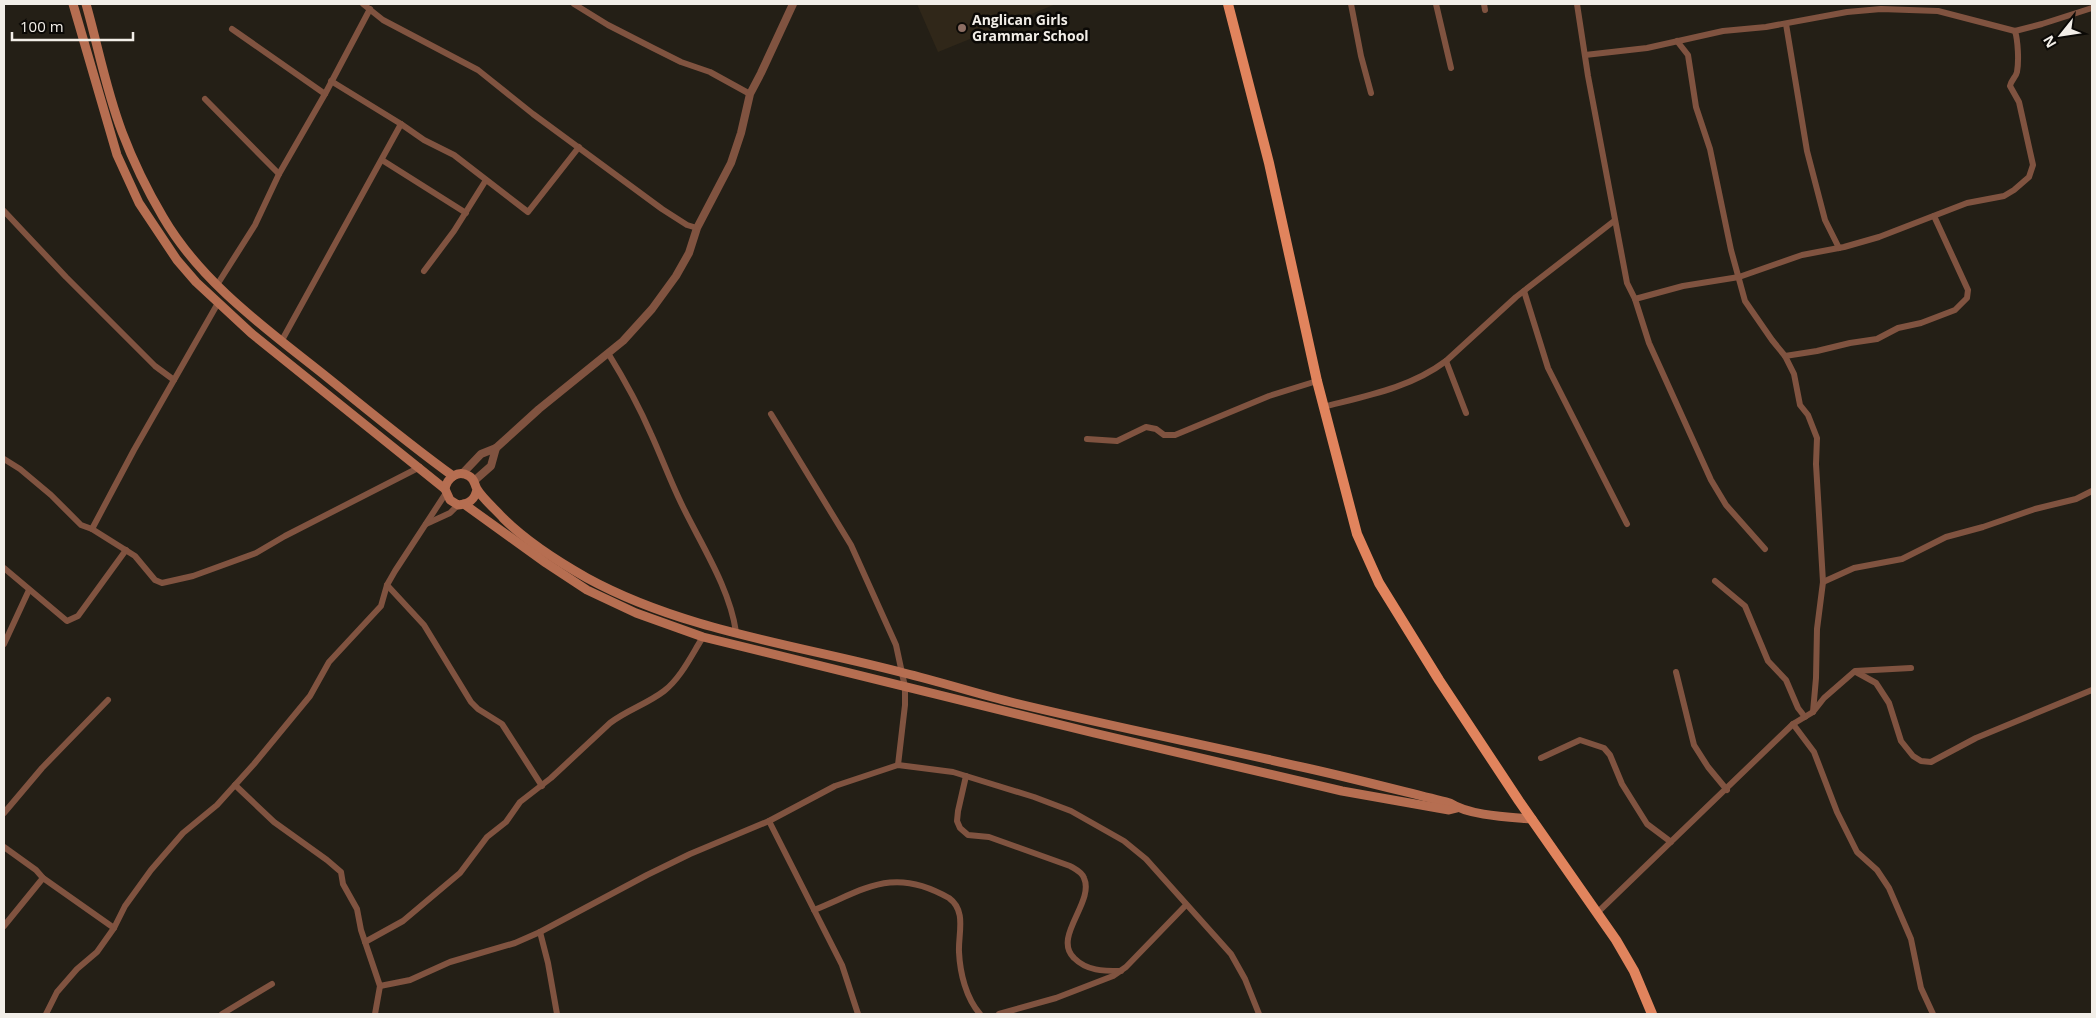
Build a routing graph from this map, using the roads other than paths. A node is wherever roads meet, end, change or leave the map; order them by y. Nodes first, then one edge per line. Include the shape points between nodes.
1 (73, 4) edge
2 (86, 4) edge
3 (363, 4) edge
4 (574, 4) edge
5 (792, 4) edge
6 (1228, 4) edge
7 (1351, 4) edge
8 (1436, 4) edge
9 (1578, 4) edge
10 (2092, 8) edge
11 (370, 9) junction
12 (1786, 24) junction
13 (232, 29) dead end
14 (2015, 31) junction
15 (1677, 41) junction
16 (1585, 56) junction
17 (1451, 68) dead end
18 (331, 81) junction
19 (1371, 93) dead end
20 (325, 94) junction
21 (750, 94) junction
22 (205, 99) dead end
23 (401, 124) junction
24 (579, 147) junction
25 (382, 160) junction
26 (279, 174) junction
27 (486, 180) junction
28 (4, 211) edge
29 (466, 213) junction
30 (1934, 216) junction
31 (1614, 221) junction
32 (697, 228) junction
33 (1839, 248) junction
34 (424, 271) dead end
35 (1739, 277) junction
36 (217, 285) junction
37 (1524, 291) junction
38 (1635, 298) junction
39 (218, 303) junction
40 (281, 342) junction
41 (608, 353) junction
42 (1785, 356) junction
43 (1446, 362) junction
44 (174, 380) junction
45 (1317, 381) junction
46 (1323, 407) junction
47 (1466, 413) dead end
48 (771, 414) dead end
49 (1087, 439) dead end
50 (496, 448) junction
51 (4, 459) edge
52 (420, 467) junction
53 (458, 475) junction
54 (476, 485) junction
55 (446, 491) junction
56 (2092, 491) edge
57 (461, 505) junction
58 (426, 524) junction
59 (1627, 524) dead end
60 (92, 529) junction
61 (1765, 549) dead end
62 (126, 550) junction
63 (4, 568) edge
64 (1715, 581) dead end
65 (1823, 582) junction
66 (387, 585) junction
67 (29, 590) junction
68 (736, 632) junction
69 (703, 636) junction
70 (4, 644) edge
71 (1911, 668) dead end
72 (1855, 671) junction
73 (902, 672) junction
74 (1676, 672) dead end
75 (905, 687) junction
76 (2092, 690) edge
77 (108, 700) dead end
78 (1813, 712) junction
79 (1805, 717) junction
80 (1793, 724) junction
81 (1541, 758) dead end
82 (898, 764) junction
83 (966, 776) junction
84 (234, 786) junction
85 (542, 786) junction
86 (1726, 790) junction
87 (1457, 808) junction
88 (4, 814) edge
89 (1532, 819) junction
90 (769, 821) junction
91 (1671, 842) junction
92 (4, 847) edge
93 (43, 878) junction
94 (1186, 905) junction
95 (814, 910) junction
96 (1597, 912) junction
97 (4, 926) edge
98 (114, 928) junction
99 (540, 932) junction
100 (365, 942) junction
101 (1120, 971) junction
102 (272, 984) dead end
103 (380, 986) junction
104 (46, 1014) edge
105 (222, 1014) edge
106 (375, 1014) edge
107 (557, 1014) edge
108 (858, 1014) edge
109 (980, 1014) edge
110 (999, 1014) edge
111 (1259, 1014) edge
112 (1652, 1014) edge
113 (1933, 1014) edge

1 - 39 main road via 107,125 125,174 156,231 177,260
2 - 36 main road via 118,120 133,158 174,234
3 - 11 street
4 - 21 street via 653,48 710,72
5 - 21 street
6 - 45 main road via 1269,163
7 - 19 street
8 - 17 street
9 - 16 street
10 - 14 street
11 - 18 street
11 - 24 street via 383,20 478,70
12 - 14 street via 1881,8 1918,9 1957,15
12 - 15 street via 1722,31
12 - 33 street via 1807,151 1825,220
13 - 20 street
14 - 30 street via 2018,41 2017,73 2010,86 2018,102 2032,172 2022,184 2004,196 1967,202
15 - 16 street
15 - 35 street via 1690,60 1696,107 1710,149
16 - 31 street
18 - 20 street
18 - 23 street
20 - 26 street
21 - 32 street via 731,163
22 - 26 street
23 - 25 street
23 - 27 street via 454,155
24 - 27 street via 528,212
24 - 32 street via 662,209
25 - 29 street
25 - 40 street
26 - 36 street via 255,225
27 - 29 street
28 - 44 street via 155,366
29 - 34 street
30 - 33 street via 1880,237
30 - 42 street via 1968,290 1967,298 1960,307 1921,323 1898,328 1877,339
31 - 37 street
31 - 38 street via 1627,283
32 - 41 street via 689,254 676,276 637,327
33 - 35 street via 1802,254
35 - 38 street
35 - 42 street via 1748,306
36 - 40 main road
37 - 43 street
37 - 59 street via 1548,368
38 - 61 street via 1649,343 1711,480 1726,505
39 - 44 street
39 - 52 main road
40 - 53 main road via 424,455
41 - 50 street
41 - 68 street via 630,390 684,509 705,547 734,616
42 - 65 street via 1794,374 1800,405 1808,415 1817,438
43 - 46 street via 1412,381 1380,393
43 - 47 street
44 - 60 street
45 - 46 main road
45 - 49 street via 1270,396 1175,436 1146,428 1117,441
46 - 89 main road via 1357,534 1371,566 1439,680
48 - 73 street via 858,558 896,645
50 - 53 street via 481,454
50 - 54 street via 491,466
51 - 60 street via 51,495 81,525
52 - 55 main road
52 - 62 street via 256,553 193,576 158,582
53 - 54 main road via 470,476
53 - 55 main road via 449,479
54 - 57 main road via 473,500
54 - 68 main road via 502,517 534,544 588,578 655,608
55 - 57 main road via 450,500
55 - 58 street
56 - 65 street via 1946,537 1902,559 1854,568
57 - 58 street
57 - 69 main road via 587,590 636,613
58 - 66 street
60 - 62 street
62 - 67 street via 90,601 72,619 67,621 59,616
63 - 67 street
64 - 79 street via 1745,606 1768,661 1786,680
65 - 78 street
66 - 84 street via 381,606 328,662 310,696
66 - 85 street via 424,625 471,702 508,730
67 - 70 street
68 - 73 main road
69 - 75 main road
69 - 85 street via 668,687 619,716
71 - 72 street
72 - 76 street via 1876,683 1888,703 1901,741 1913,756 1931,762 1976,738
72 - 78 street
73 - 75 street
73 - 87 main road via 1014,703 1304,767 1450,803
74 - 86 street via 1694,745
75 - 82 street
75 - 87 main road via 1342,791 1449,810
77 - 88 street via 42,768
78 - 79 street
79 - 80 street
80 - 86 street
80 - 113 street via 1814,752 1853,846 1877,870 1889,888 1911,939 1922,988
81 - 91 street via 1580,740 1604,748 1647,824
82 - 83 street
82 - 90 street via 835,786
83 - 94 street via 1071,811 1102,828 1146,859
83 - 101 street via 958,811 960,828 968,835 989,837 1079,871 1086,885 1067,942 1068,951 1087,967 1098,971
84 - 98 street via 218,805 183,833 151,870 125,906
84 - 100 street via 274,822 341,872 343,884 357,909
85 - 100 street via 520,802 506,822 491,832 460,873 403,921
86 - 91 street
87 - 89 main road
89 - 96 main road
90 - 95 street
90 - 99 street via 690,854
91 - 96 street
92 - 93 street
93 - 97 street
93 - 98 street
94 - 101 street
94 - 111 street via 1231,954
95 - 108 street via 842,965
95 - 109 street via 868,886 902,882 911,882 949,898 960,915 962,973 968,995
96 - 112 main road via 1634,971
98 - 104 street via 97,952 58,992
99 - 103 street via 515,943 450,962 410,980
99 - 107 street
100 - 103 street
101 - 110 street via 1056,998
102 - 105 street
103 - 106 street

